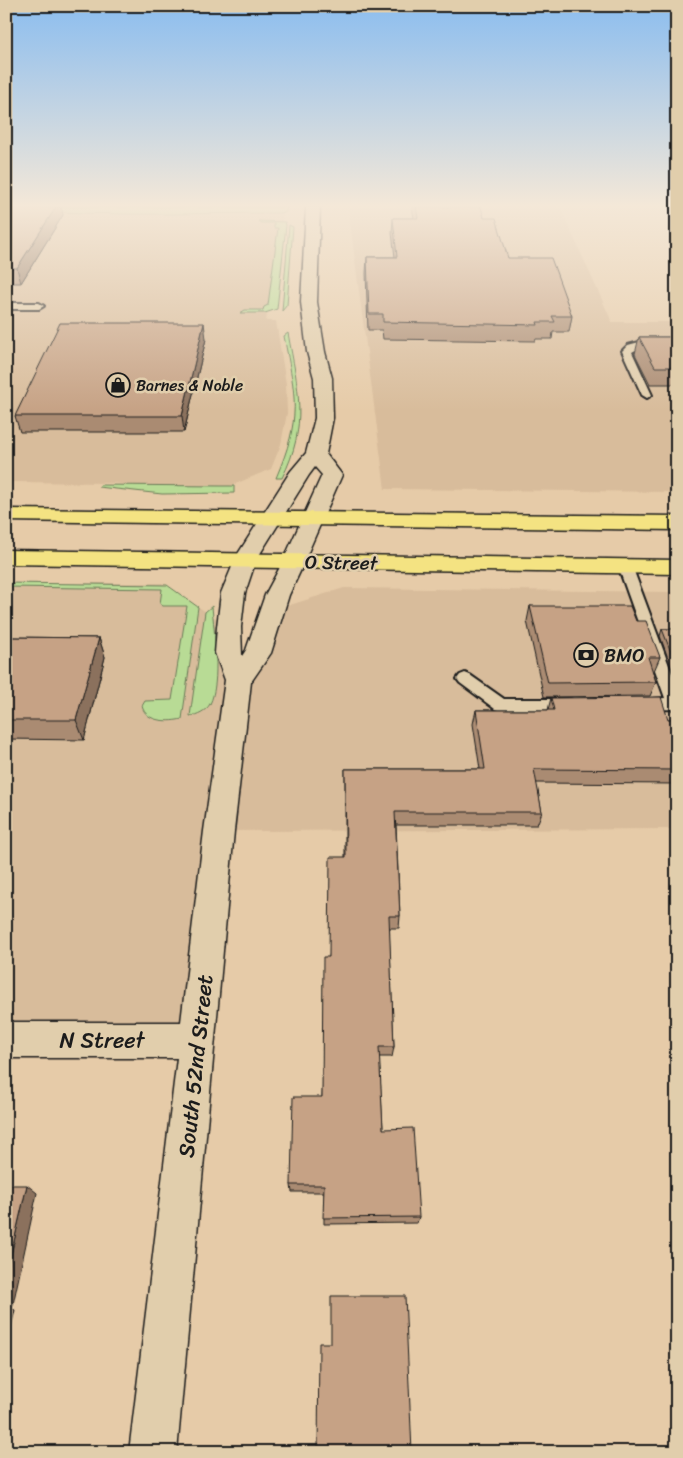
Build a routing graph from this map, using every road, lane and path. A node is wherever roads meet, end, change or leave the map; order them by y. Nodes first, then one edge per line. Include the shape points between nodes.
1 (310, 275) edge
2 (6, 306) edge
3 (39, 306) dead end
4 (677, 344) edge
5 (648, 395) dead end
6 (316, 454) junction
7 (6, 515) edge
8 (273, 517) junction
9 (313, 518) junction
10 (677, 523) edge
11 (6, 557) edge
12 (245, 560) junction
13 (294, 561) junction
14 (625, 566) junction
15 (677, 567) edge
16 (465, 679) dead end
17 (238, 680) junction
18 (588, 704) edge
19 (626, 704) edge
20 (6, 1040) edge
21 (197, 1040) junction
22 (153, 1452) edge

1 - 6 street via 309,302 325,403
2 - 3 lane
4 - 5 lane via 638,344 627,351
6 - 8 street, South 52nd Street via 300,472
6 - 9 street via 332,475
7 - 8 main road
8 - 9 main road
8 - 12 street, South 52nd Street
9 - 10 main road
9 - 13 street
11 - 12 main road, O Street
12 - 13 main road, O Street
12 - 17 street, South 52nd Street via 233,594 229,627 228,653
13 - 14 main road, O Street
13 - 17 street via 277,594 258,653
14 - 15 main road, O Street
14 - 19 lane via 674,704
16 - 18 lane via 501,705
17 - 21 street, South 52nd Street
20 - 21 street, N Street
21 - 22 street, South 52nd Street

